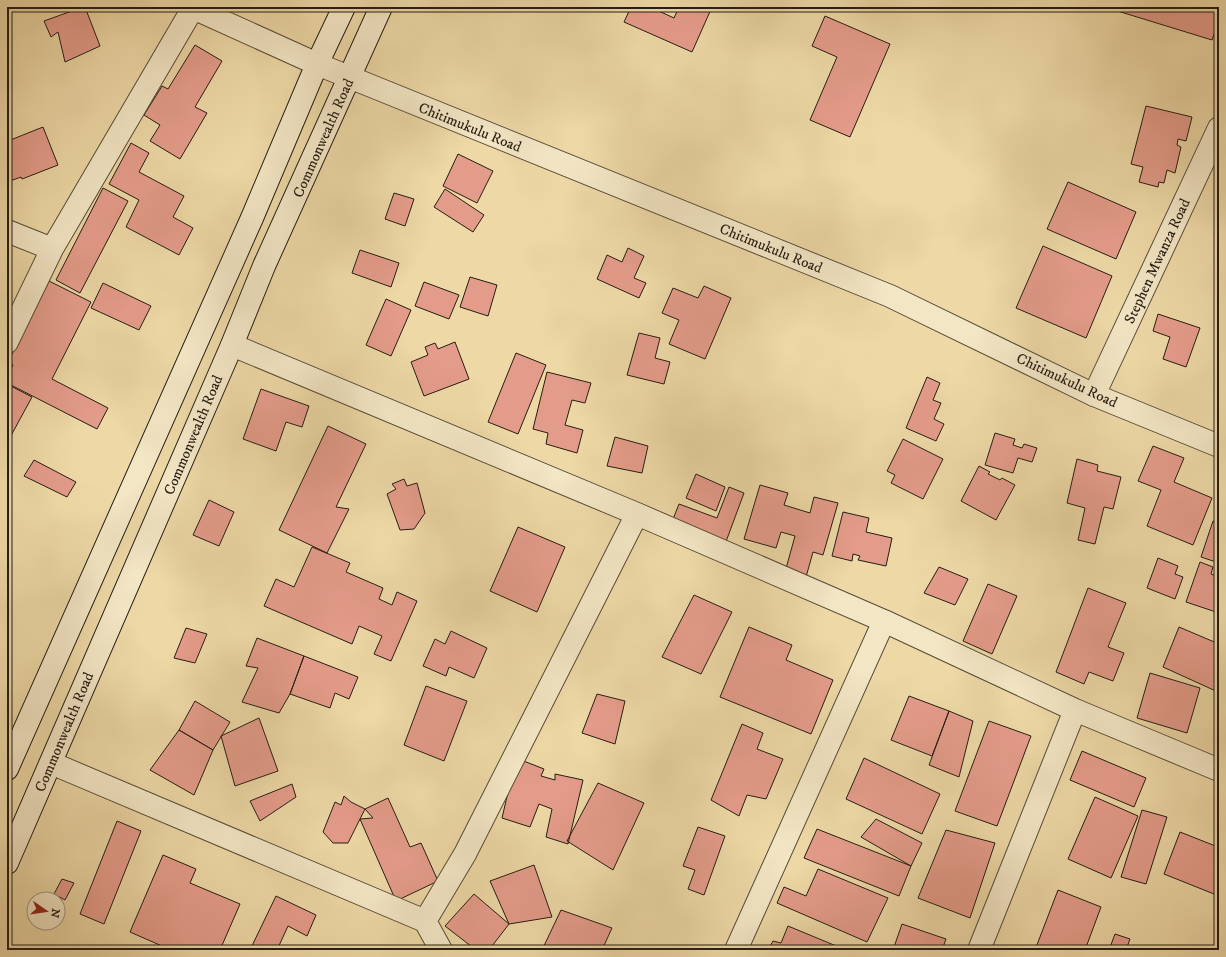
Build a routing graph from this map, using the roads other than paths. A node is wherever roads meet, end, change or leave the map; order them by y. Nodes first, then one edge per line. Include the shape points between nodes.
1 (192, 7) edge
2 (344, 7) edge
3 (381, 7) edge
4 (317, 64) junction
5 (350, 78) junction
6 (1219, 128) edge
7 (7, 231) edge
8 (52, 249) junction
9 (7, 342) edge
10 (232, 345) junction
11 (1094, 395) junction
12 (1219, 446) edge
13 (637, 514) junction
14 (884, 621) junction
15 (1075, 710) junction
16 (51, 763) junction
17 (7, 769) edge
18 (1219, 770) edge
19 (7, 863) edge
20 (425, 921) junction
21 (441, 950) edge
22 (736, 950) edge
23 (979, 950) edge

1 - 4 street, Chitimukulu Road
1 - 8 street
2 - 4 street
3 - 5 street, Commonwealth Road
4 - 5 street, Chitimukulu Road
4 - 17 street via 252,218
5 - 10 street, Commonwealth Road via 264,266
5 - 11 street, Chitimukulu Road via 890,296
6 - 11 street, Stephen Mwanza Road
7 - 8 street
8 - 9 street
10 - 13 street
10 - 16 street, Commonwealth Road
11 - 12 street, Chitimukulu Road
13 - 14 street
13 - 20 street via 465,854
14 - 15 street
14 - 22 street
15 - 18 street
15 - 23 street
16 - 19 street, Commonwealth Road
16 - 20 street
20 - 21 street

